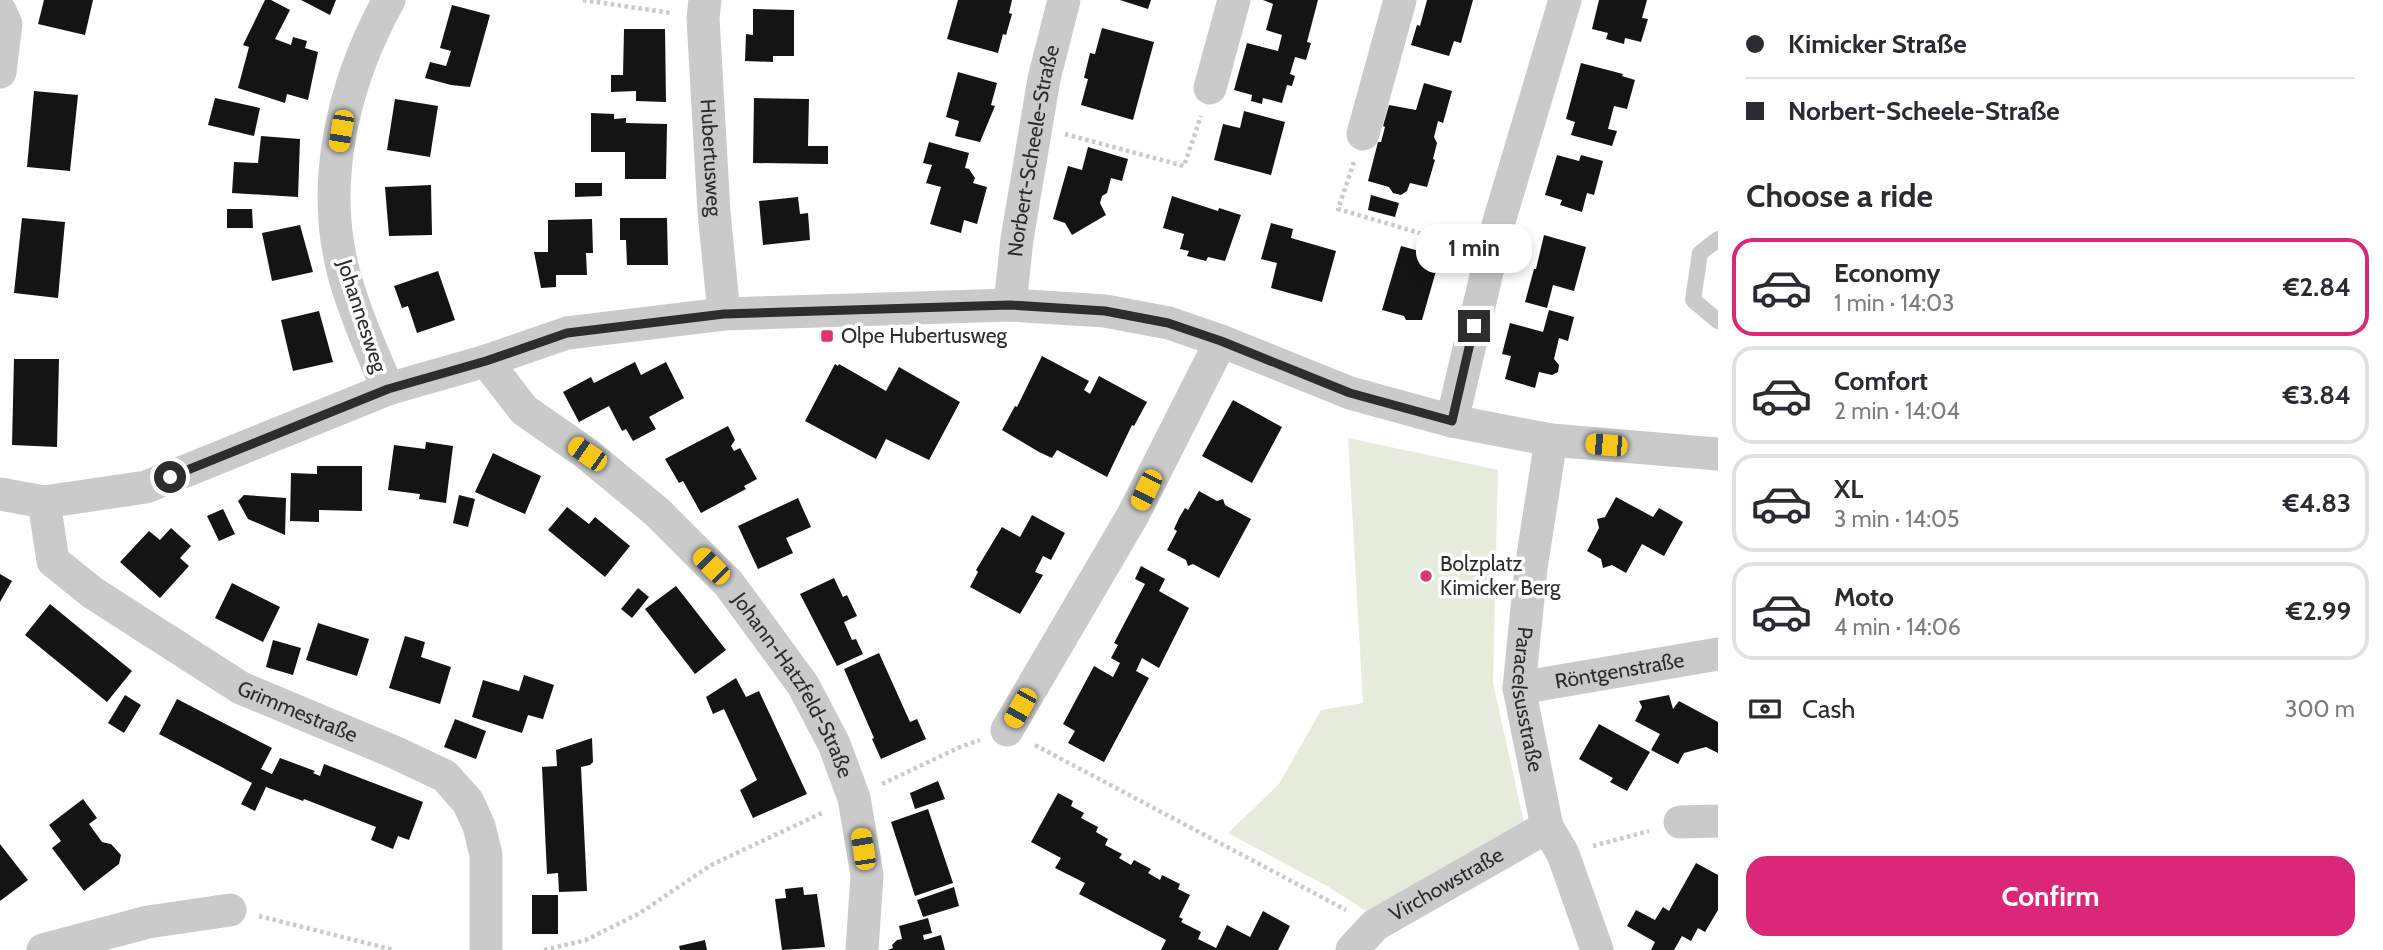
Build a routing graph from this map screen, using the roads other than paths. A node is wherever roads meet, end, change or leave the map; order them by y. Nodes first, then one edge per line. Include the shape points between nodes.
1 (389, 0) edge
2 (1064, 0) edge
3 (1234, 0) edge
4 (1401, 0) edge
5 (1565, 0) edge
6 (704, 9) edge
7 (0, 12) edge
8 (0, 72) edge
9 (1210, 88) road end
10 (1363, 134) road end
11 (1718, 239) edge
12 (1010, 305) junction
13 (724, 314) junction
14 (1718, 321) edge
15 (1221, 341) junction
16 (486, 361) junction
17 (388, 389) junction
18 (1452, 421) junction
19 (1551, 440) junction
20 (1718, 454) edge
21 (0, 494) edge
22 (44, 502) junction
23 (1718, 654) edge
24 (1519, 688) junction
25 (1007, 730) road end
26 (1718, 821) edge
27 (1680, 822) road end
28 (1555, 841) junction
29 (230, 910) road end
30 (43, 950) edge
31 (485, 950) edge
32 (862, 950) edge
33 (1352, 950) edge
34 (1597, 950) edge

1 - 17 street, Johannesweg via 349,89 334,209 344,272
2 - 12 street, Norbert-Scheele-Straße via 1044,79
3 - 9 street
4 - 10 street
5 - 18 street via 1491,255
6 - 13 street, Hubertusweg
7 - 8 street via 6,24
11 - 14 lane via 1700,253 1693,300
12 - 13 street
12 - 15 street via 1105,311 1168,323
13 - 16 street via 567,333
15 - 18 street via 1350,393
15 - 25 street via 1133,515
16 - 17 street
16 - 32 street, Johann-Hatzfeld-Straße via 524,410 657,512 729,584 803,685 834,744 854,798 867,875
17 - 22 street via 146,487
18 - 19 street
19 - 20 street
19 - 24 street, Paracelsusstraße
21 - 22 street
22 - 31 street, Grimmestraße via 54,561 93,593 241,688 445,776 468,802 486,855
23 - 24 street, Röntgenstraße
24 - 28 street, Paracelsusstraße
26 - 27 street
28 - 33 street, Virchowstraße via 1375,925
28 - 34 street, Paracelsusstraße
29 - 30 street via 148,922

